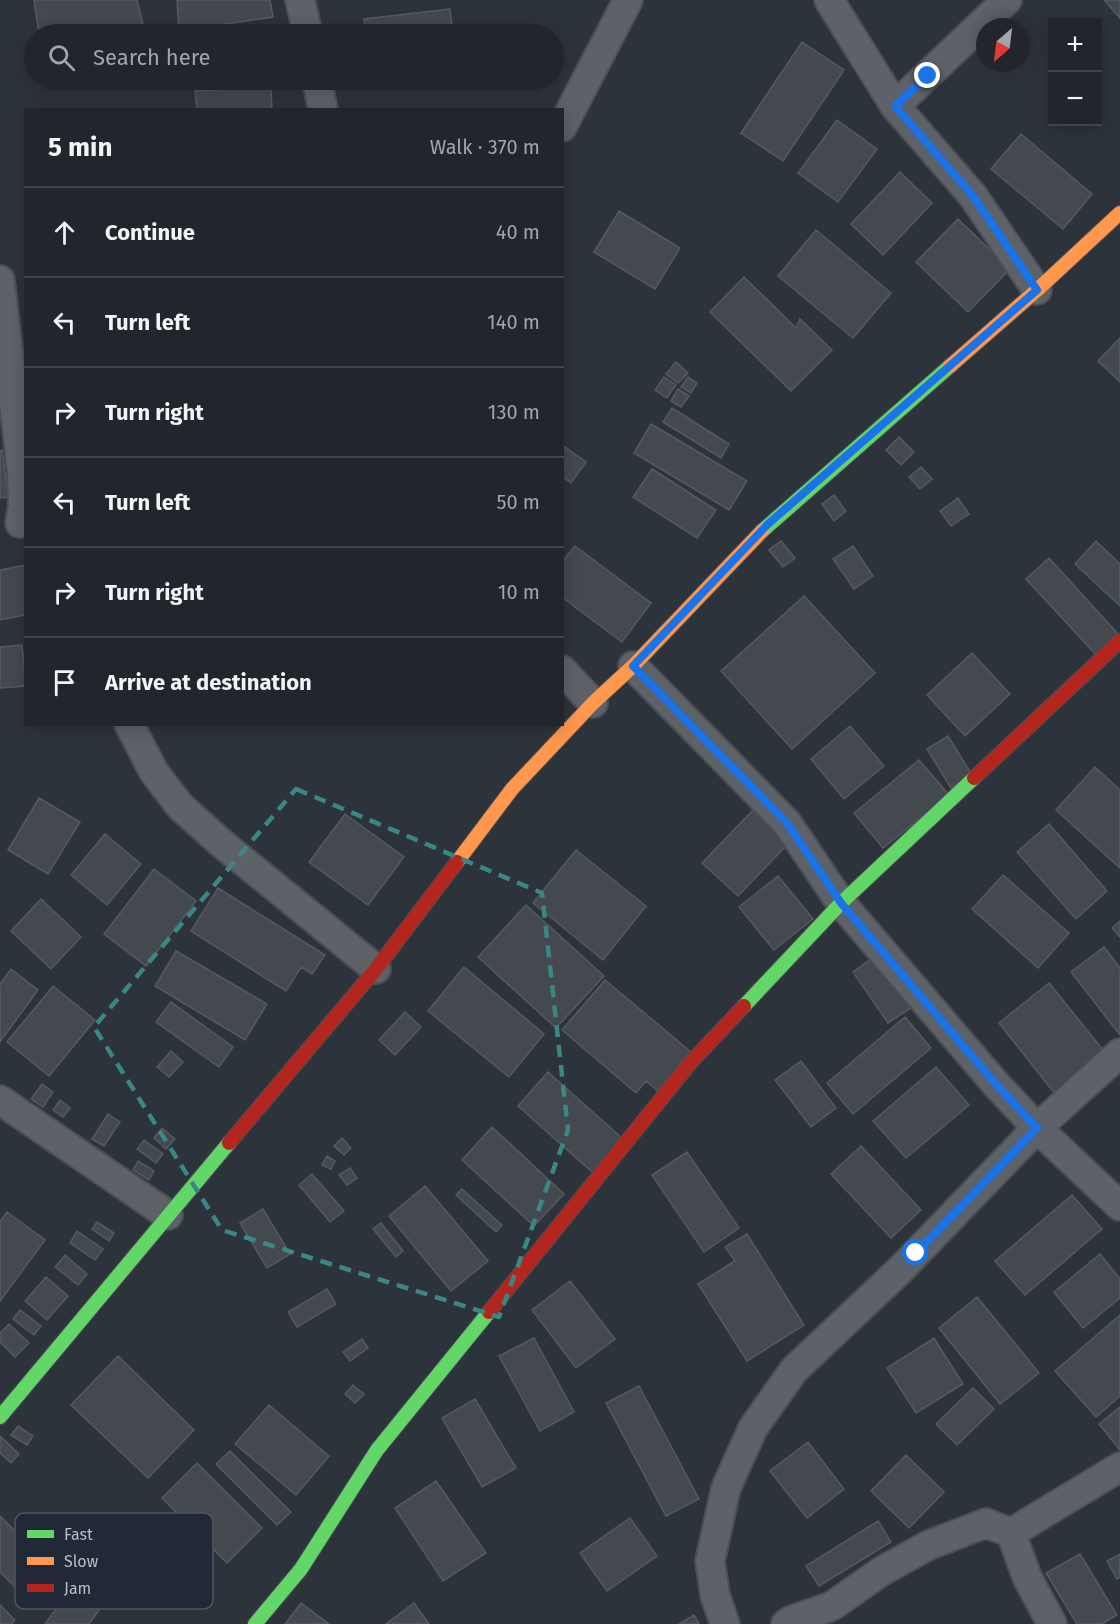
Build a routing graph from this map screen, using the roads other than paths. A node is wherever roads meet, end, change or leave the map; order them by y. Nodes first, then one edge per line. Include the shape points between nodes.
1 (300, 0) edge
2 (628, 0) edge
3 (829, 0) edge
4 (1007, 0) edge
5 (306, 24) edge
6 (319, 90) edge
7 (895, 106) junction
8 (323, 108) edge
9 (564, 123) edge
10 (1117, 220) edge
11 (0, 280) edge
12 (1037, 290) junction
13 (15, 525) edge
14 (1120, 641) edge
15 (633, 666) junction
16 (564, 672) edge
17 (593, 703) junction
18 (130, 726) edge
19 (841, 903) junction
20 (376, 969) junction
21 (1120, 1053) edge
22 (0, 1100) edge
23 (1037, 1128) junction
24 (1120, 1206) edge
25 (168, 1215) junction
26 (3, 1407) edge
27 (1120, 1467) edge
28 (1011, 1533) junction
29 (255, 1624) edge
30 (724, 1624) edge
31 (786, 1624) edge
32 (1052, 1624) edge

1 - 5 street
2 - 9 street
3 - 7 street
4 - 7 street
6 - 8 street
7 - 12 street via 973,196
10 - 12 street
11 - 13 street via 22,473 23,505
12 - 15 street via 768,524
14 - 19 street
15 - 17 street
15 - 19 street via 787,823
16 - 17 street
17 - 20 street via 512,789
18 - 20 street via 154,772 180,806
19 - 23 street
19 - 29 street via 684,1071 377,1450 302,1569
20 - 25 street
21 - 23 street
22 - 25 street
23 - 24 street
23 - 30 street via 901,1269 794,1370 753,1428 726,1488 710,1561
25 - 26 street
27 - 28 street
28 - 31 street via 986,1523 929,1545 882,1571 832,1606
28 - 32 street via 1027,1577

